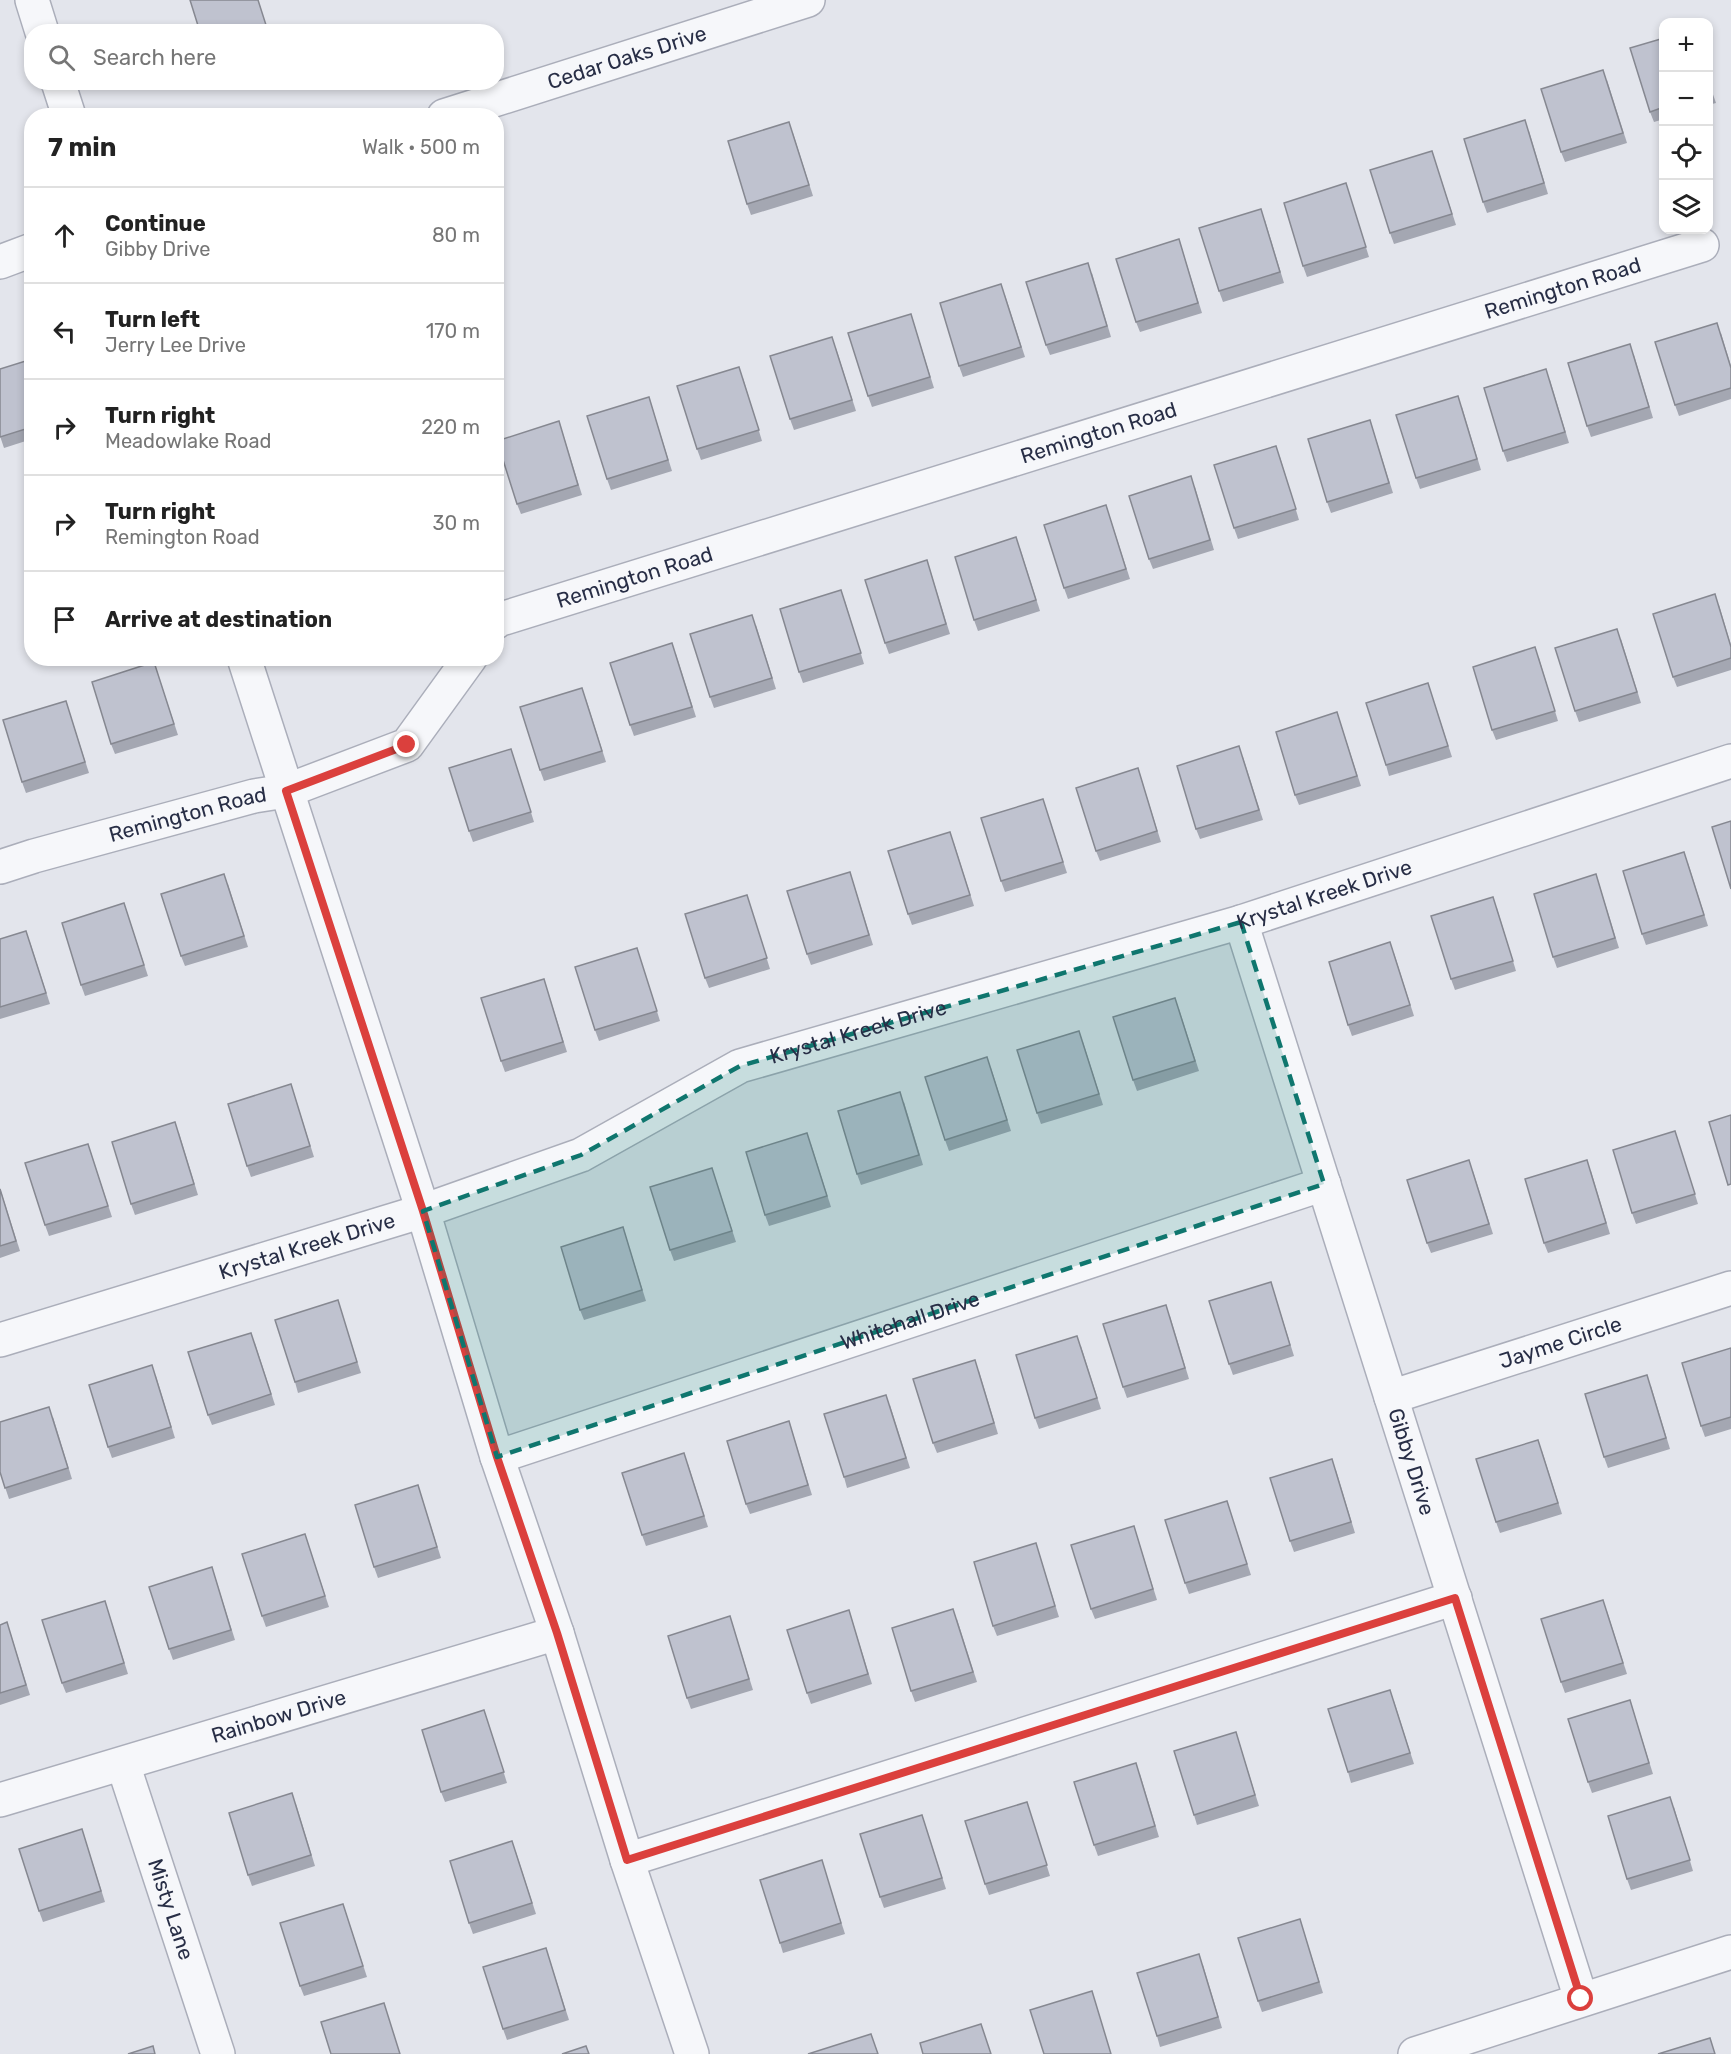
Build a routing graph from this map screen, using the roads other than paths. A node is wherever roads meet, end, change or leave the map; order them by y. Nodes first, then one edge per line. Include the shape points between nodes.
1 (32, 0) edge
2 (808, 0) edge
3 (40, 24) edge
4 (61, 90) edge
5 (66, 108) edge
6 (469, 108) edge
7 (1702, 245) dead end
8 (24, 253) edge
9 (0, 262) edge
10 (504, 618) edge
11 (247, 666) edge
12 (464, 666) edge
13 (1731, 760) edge
14 (286, 791) junction
15 (0, 867) edge
16 (1241, 922) junction
17 (1324, 1185) junction
18 (423, 1211) junction
19 (1731, 1288) edge
20 (0, 1340) edge
21 (1391, 1397) junction
22 (497, 1457) junction
23 (1455, 1598) junction
24 (557, 1633) junction
25 (123, 1764) junction
26 (0, 1800) edge
27 (627, 1860) junction
28 (1731, 1952) edge
29 (1581, 1999) junction
30 (218, 2054) edge
31 (692, 2054) edge
32 (1415, 2054) edge

1 - 3 street
2 - 6 street, Cedar Oaks Drive
4 - 5 street
7 - 10 street, Remington Road
8 - 9 street
11 - 14 street
12 - 14 street, Remington Road via 407,745
13 - 16 street, Krystal Kreek Drive
14 - 15 street, Remington Road via 254,796
14 - 18 street
16 - 17 street, Gibby Drive
16 - 18 street, Krystal Kreek Drive via 740,1066 581,1155
17 - 21 street, Gibby Drive
17 - 22 street, Whitehall Drive
18 - 20 street, Krystal Kreek Drive
18 - 22 street
19 - 21 street, Jayme Circle
21 - 23 street, Gibby Drive
22 - 24 street
23 - 27 street
23 - 29 street, Gibby Drive
24 - 25 street, Rainbow Drive
24 - 27 street
25 - 26 street, Rainbow Drive
25 - 30 street, Misty Lane
27 - 31 street
28 - 29 street
29 - 32 street

